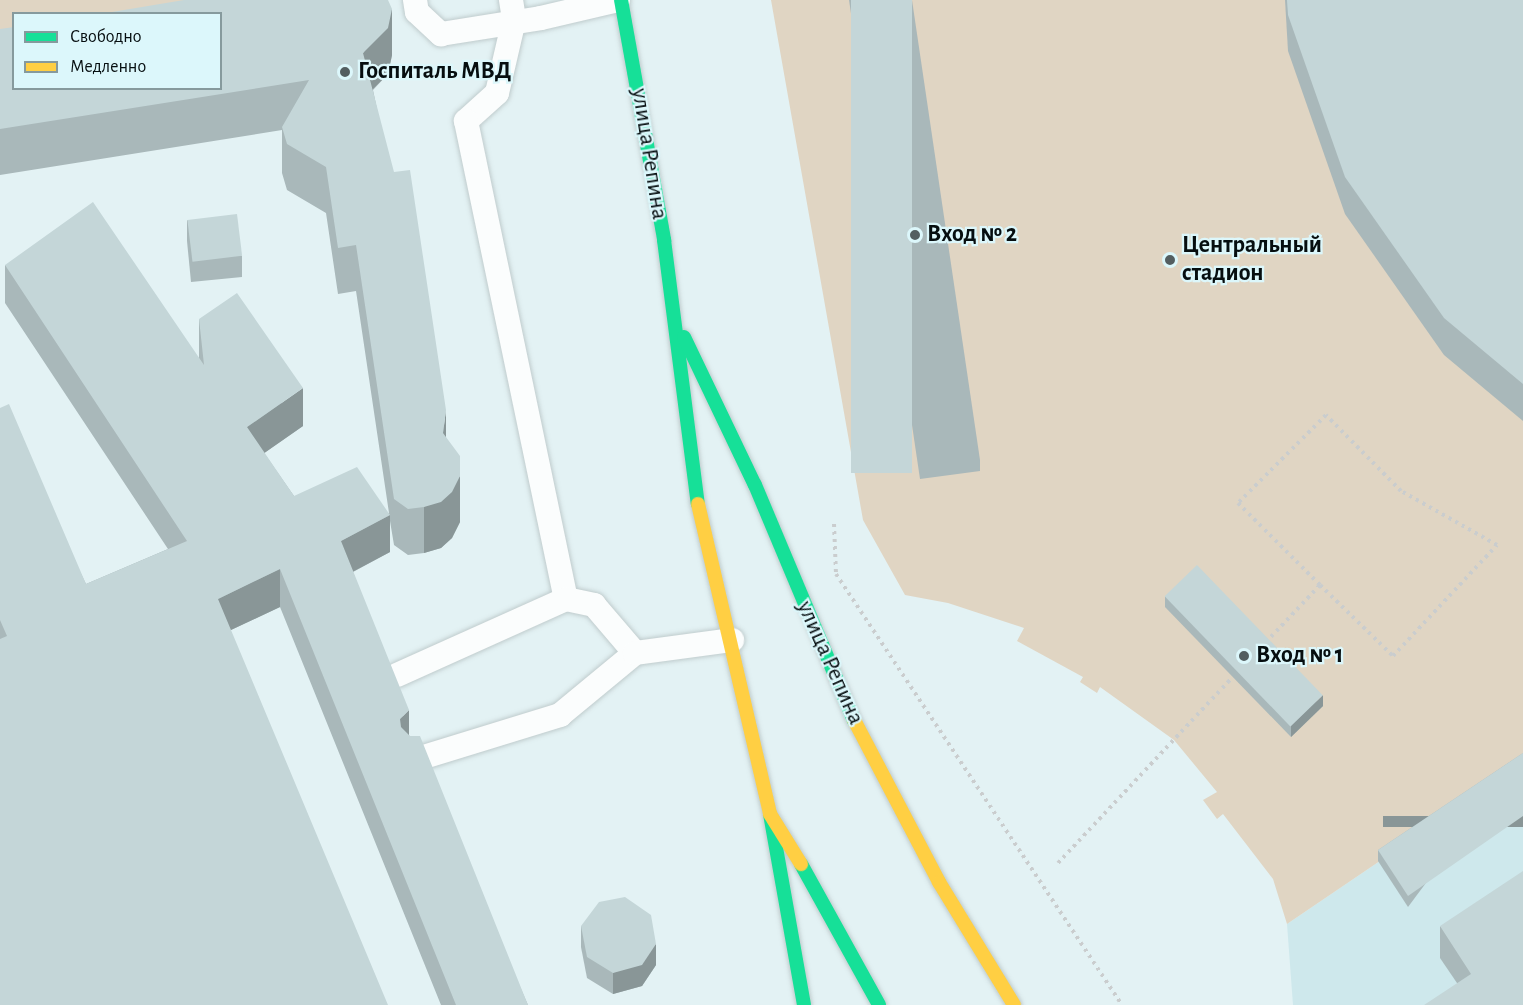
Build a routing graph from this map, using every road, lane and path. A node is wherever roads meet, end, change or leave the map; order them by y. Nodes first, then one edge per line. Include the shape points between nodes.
1 (415, 0) edge
2 (620, 0) edge
3 (512, 10) edge
4 (670, 308) junction
5 (834, 524) dead end
6 (1320, 585) junction
7 (566, 599) junction
8 (732, 640) junction
9 (1265, 642) edge
10 (635, 653) junction
11 (397, 675) edge
12 (1232, 678) edge
13 (414, 760) edge
14 (770, 814) junction
15 (1058, 863) dead end
16 (804, 1005) edge
17 (879, 1005) edge
18 (1014, 1005) edge
19 (1122, 1005) edge

1 - 3 lane via 417,12 441,34
2 - 3 lane via 541,18
2 - 4 main road, улица Репина via 651,161
3 - 7 lane via 497,93 466,121
4 - 8 main road, улица Репина via 696,495
4 - 18 main road, улица Репина via 754,485 838,689 939,882
5 - 19 path via 836,574
6 - 6 path via 1393,656 1497,545 1401,491 1326,415 1238,503
6 - 9 path
7 - 10 lane via 594,605
7 - 11 lane
8 - 10 lane
8 - 14 main road, улица Репина
10 - 13 lane via 560,715
12 - 15 path
14 - 16 main road, улица Репина
14 - 17 main road, улица Репина

